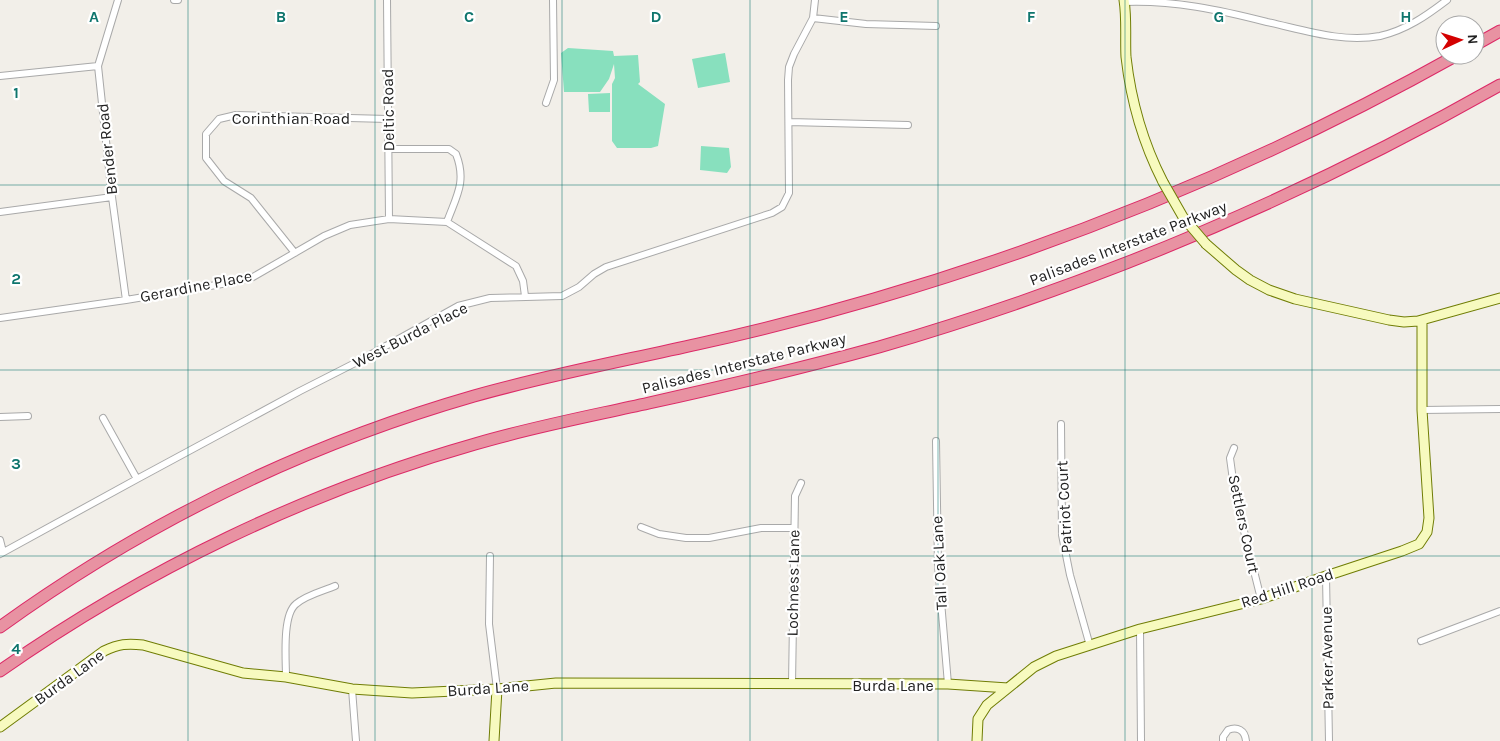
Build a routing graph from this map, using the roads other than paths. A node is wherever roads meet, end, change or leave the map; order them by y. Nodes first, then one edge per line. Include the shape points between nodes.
1 (118, 0) edge
2 (174, 0) edge
3 (178, 0) edge
4 (387, 0) edge
5 (553, 0) edge
6 (815, 0) edge
7 (1447, 0) edge
8 (1124, 1) edge
9 (813, 18) junction
10 (936, 26) dead end
11 (1500, 31) edge
12 (1485, 39) edge
13 (1438, 65) edge
14 (98, 66) junction
15 (0, 76) edge
16 (1500, 85) edge
17 (546, 103) dead end
18 (388, 119) junction
19 (789, 122) junction
20 (908, 126) dead end
21 (389, 149) junction
22 (112, 197) junction
23 (0, 212) edge
24 (389, 219) junction
25 (447, 222) junction
26 (295, 253) junction
27 (525, 296) junction
28 (1500, 298) edge
29 (126, 300) junction
30 (0, 318) edge
31 (1422, 320) junction
32 (1422, 410) junction
33 (1500, 410) edge
34 (28, 416) dead end
35 (0, 417) edge
36 (103, 418) dead end
37 (1061, 424) dead end
38 (936, 441) dead end
39 (1234, 448) dead end
40 (137, 479) junction
41 (801, 483) dead end
42 (641, 527) dead end
43 (794, 528) junction
44 (0, 540) edge
45 (2, 553) edge
46 (490, 556) dead end
47 (1326, 576) junction
48 (335, 586) dead end
49 (1261, 599) junction
50 (1500, 611) edge
51 (0, 627) edge
52 (1140, 629) junction
53 (1421, 641) dead end
54 (1090, 646) junction
55 (0, 671) edge
56 (286, 677) junction
57 (792, 684) junction
58 (948, 684) junction
59 (497, 688) junction
60 (1008, 688) junction
61 (352, 690) junction
62 (0, 727) edge
63 (356, 741) edge
64 (494, 741) edge
65 (977, 741) edge
66 (1141, 741) edge
67 (1223, 741) edge
68 (1246, 741) edge
69 (1329, 741) edge

1 - 14 street, Bender Road
2 - 3 street
4 - 18 street, Deltic Road
5 - 17 street via 554,80
6 - 9 street, West Burda Place
7 - 8 street via 1404,28 1380,36 1356,38 1183,4
8 - 31 street, bridge via 1132,96 1146,144 1183,217 1206,244 1250,280 1281,295 1389,320
9 - 10 street via 866,24
9 - 19 street, West Burda Place via 789,67
11 - 12 highway
13 - 51 highway, Palisades Interstate Parkway via 1351,112 1246,162 1125,213 1010,256 788,323 495,391 408,417 329,446 238,485 157,527 79,573
14 - 15 street
14 - 22 street, Bender Road
16 - 55 highway, Palisades Interstate Parkway via 1396,142 1272,202 1143,257 1034,297 804,367 488,440 409,464 331,493 248,528 160,572
18 - 21 street, Deltic Road
18 - 26 street, Corinthian Road via 236,115 219,118 206,134 206,158 224,181 251,198
19 - 20 street
19 - 27 street, West Burda Place via 789,192 782,207 606,267 562,296
21 - 24 street, Deltic Road
21 - 25 street via 449,149 456,154 460,188
22 - 23 street
22 - 29 street, Bender Road
24 - 25 street, Gerardine Place
24 - 26 street, Gerardine Place via 350,224
25 - 27 street, Gerardine Place via 516,266
26 - 29 street, Gerardine Place via 253,277
27 - 40 street, West Burda Place via 490,298 458,306
28 - 31 street
29 - 30 street, Gerardine Place
31 - 32 street, Red Hill Road
32 - 33 street
32 - 47 street, Red Hill Road via 1429,518 1427,532 1419,544
34 - 35 street
36 - 40 street
37 - 54 street, Patriot Court via 1062,535
38 - 58 street, Tall Oak Lane via 938,566
39 - 49 street, Settlers Court via 1230,458 1235,495
40 - 45 street, West Burda Place
41 - 43 street, Lochness Lane via 795,496
42 - 43 street via 659,534 686,538 708,538 761,528
43 - 57 street, Lochness Lane
44 - 45 street
46 - 59 street via 489,624
47 - 49 street, Red Hill Road
47 - 69 street, Parker Avenue
48 - 56 street via 301,600 288,614
49 - 52 street, Red Hill Road
50 - 53 street
52 - 54 street, Red Hill Road
52 - 66 street
54 - 60 street, Red Hill Road via 1056,656 1034,667
56 - 61 street, Burda Lane
56 - 62 street, Burda Lane via 243,673 143,645 116,645
57 - 58 street, Burda Lane
57 - 59 street, Burda Lane via 556,683
58 - 60 street, Burda Lane
59 - 61 street, Burda Lane via 412,693
59 - 64 street
60 - 65 street, Red Hill Road via 987,705 978,719
61 - 63 street
67 - 68 street via 1228,730 1236,728 1242,731

